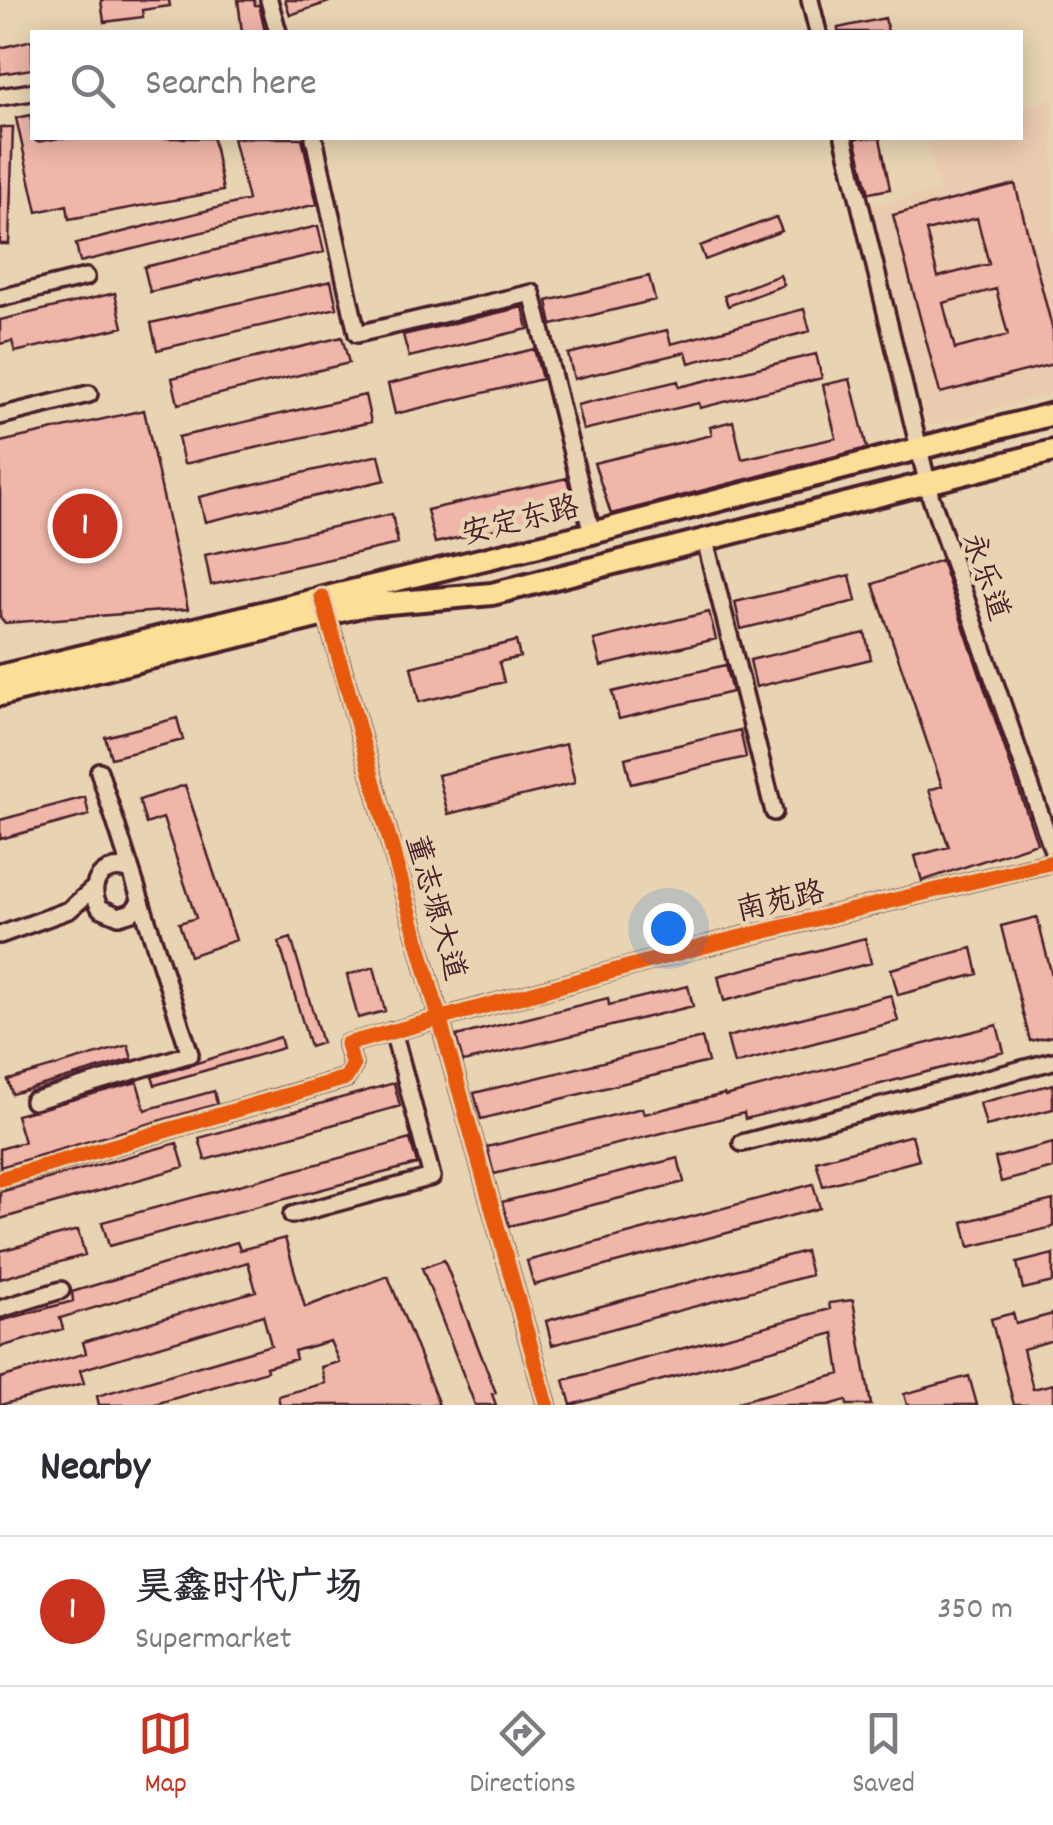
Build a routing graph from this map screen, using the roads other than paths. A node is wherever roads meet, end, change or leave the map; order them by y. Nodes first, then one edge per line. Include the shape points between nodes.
1 (269, 0) edge
2 (810, 0) edge
3 (277, 30) edge
4 (818, 30) edge
5 (30, 92) edge
6 (0, 97) edge
7 (314, 140) edge
8 (844, 140) edge
9 (86, 277) dead end
10 (0, 298) edge
11 (88, 394) dead end
12 (1053, 414) edge
13 (0, 416) edge
14 (918, 439) junction
15 (1053, 451) edge
16 (928, 482) junction
17 (592, 533) junction
18 (705, 540) junction
19 (321, 606) junction
20 (0, 676) edge
21 (0, 695) edge
22 (99, 771) dead end
23 (774, 812) dead end
24 (1053, 852) edge
25 (1053, 865) edge
26 (131, 871) junction
27 (94, 889) junction
28 (141, 901) junction
29 (68, 910) junction
30 (105, 913) junction
31 (0, 935) edge
32 (437, 1021) junction
33 (393, 1034) junction
34 (1053, 1061) edge
35 (33, 1101) dead end
36 (742, 1143) dead end
37 (0, 1179) edge
38 (292, 1215) dead end
39 (62, 1290) dead end
40 (0, 1308) edge
41 (539, 1405) edge
42 (547, 1405) edge

1 - 3 street
2 - 4 street
5 - 6 street
7 - 17 street via 357,334 532,292
8 - 14 street, 永乐道
9 - 10 street
11 - 13 street
12 - 14 main road, 安定东路
14 - 16 street, 永乐道
14 - 17 main road, 安定东路
15 - 16 main road, 安定东路
16 - 18 main road, 安定东路
16 - 24 street, 永乐道
17 - 19 main road, 安定东路
18 - 19 main road, 安定东路 via 492,594
18 - 23 street
19 - 20 main road, 安定东路
19 - 21 main road, 安定东路
19 - 32 street, 董志塬大道
22 - 26 street
25 - 32 street, 南苑路
26 - 27 street via 110,868
26 - 28 street
27 - 29 street
27 - 30 street
28 - 30 street via 126,915
28 - 35 street via 190,1054
29 - 30 street
29 - 31 street
32 - 33 street, 南苑路
32 - 41 street, 董志塬大道
32 - 42 street, 董志塬大道
33 - 37 street, 南苑路 via 348,1046 353,1066 346,1078
33 - 38 street via 432,1178
34 - 36 street
39 - 40 street

